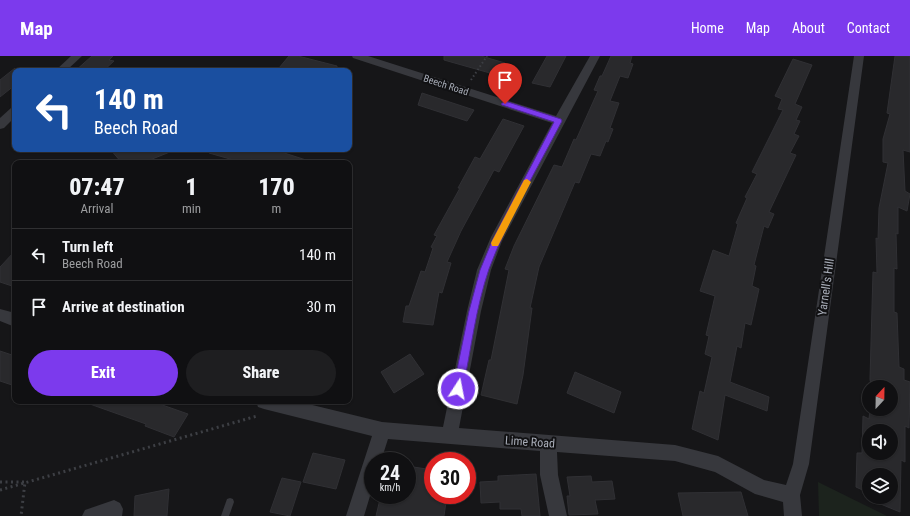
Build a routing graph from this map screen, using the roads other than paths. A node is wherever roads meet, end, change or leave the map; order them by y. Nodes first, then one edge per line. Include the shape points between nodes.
1 (76, 56) edge
2 (357, 56) edge
3 (595, 56) edge
4 (859, 56) edge
5 (63, 68) edge
6 (12, 114) edge
7 (559, 121) junction
8 (0, 125) edge
9 (0, 315) edge
10 (12, 319) edge
11 (275, 404) edge
12 (382, 430) junction
13 (449, 436) junction
14 (548, 443) junction
15 (791, 495) junction
16 (230, 502) dead end
17 (91, 516) edge
18 (113, 516) edge
19 (225, 516) edge
20 (355, 516) edge
21 (558, 516) edge
22 (793, 516) edge

1 - 5 street
2 - 7 street, Beech Road
3 - 7 street
4 - 15 street, Yarnell's Hill via 801,464
6 - 8 street
7 - 13 street via 496,241 484,270
9 - 10 street
11 - 12 street, Lime Road
12 - 13 street, Lime Road
12 - 20 street
13 - 14 street, Lime Road
14 - 15 street, Lime Road via 675,453 718,464 761,488
14 - 21 street via 550,481
15 - 22 street, Yarnell's Hill
16 - 19 lane
17 - 18 street via 114,509

